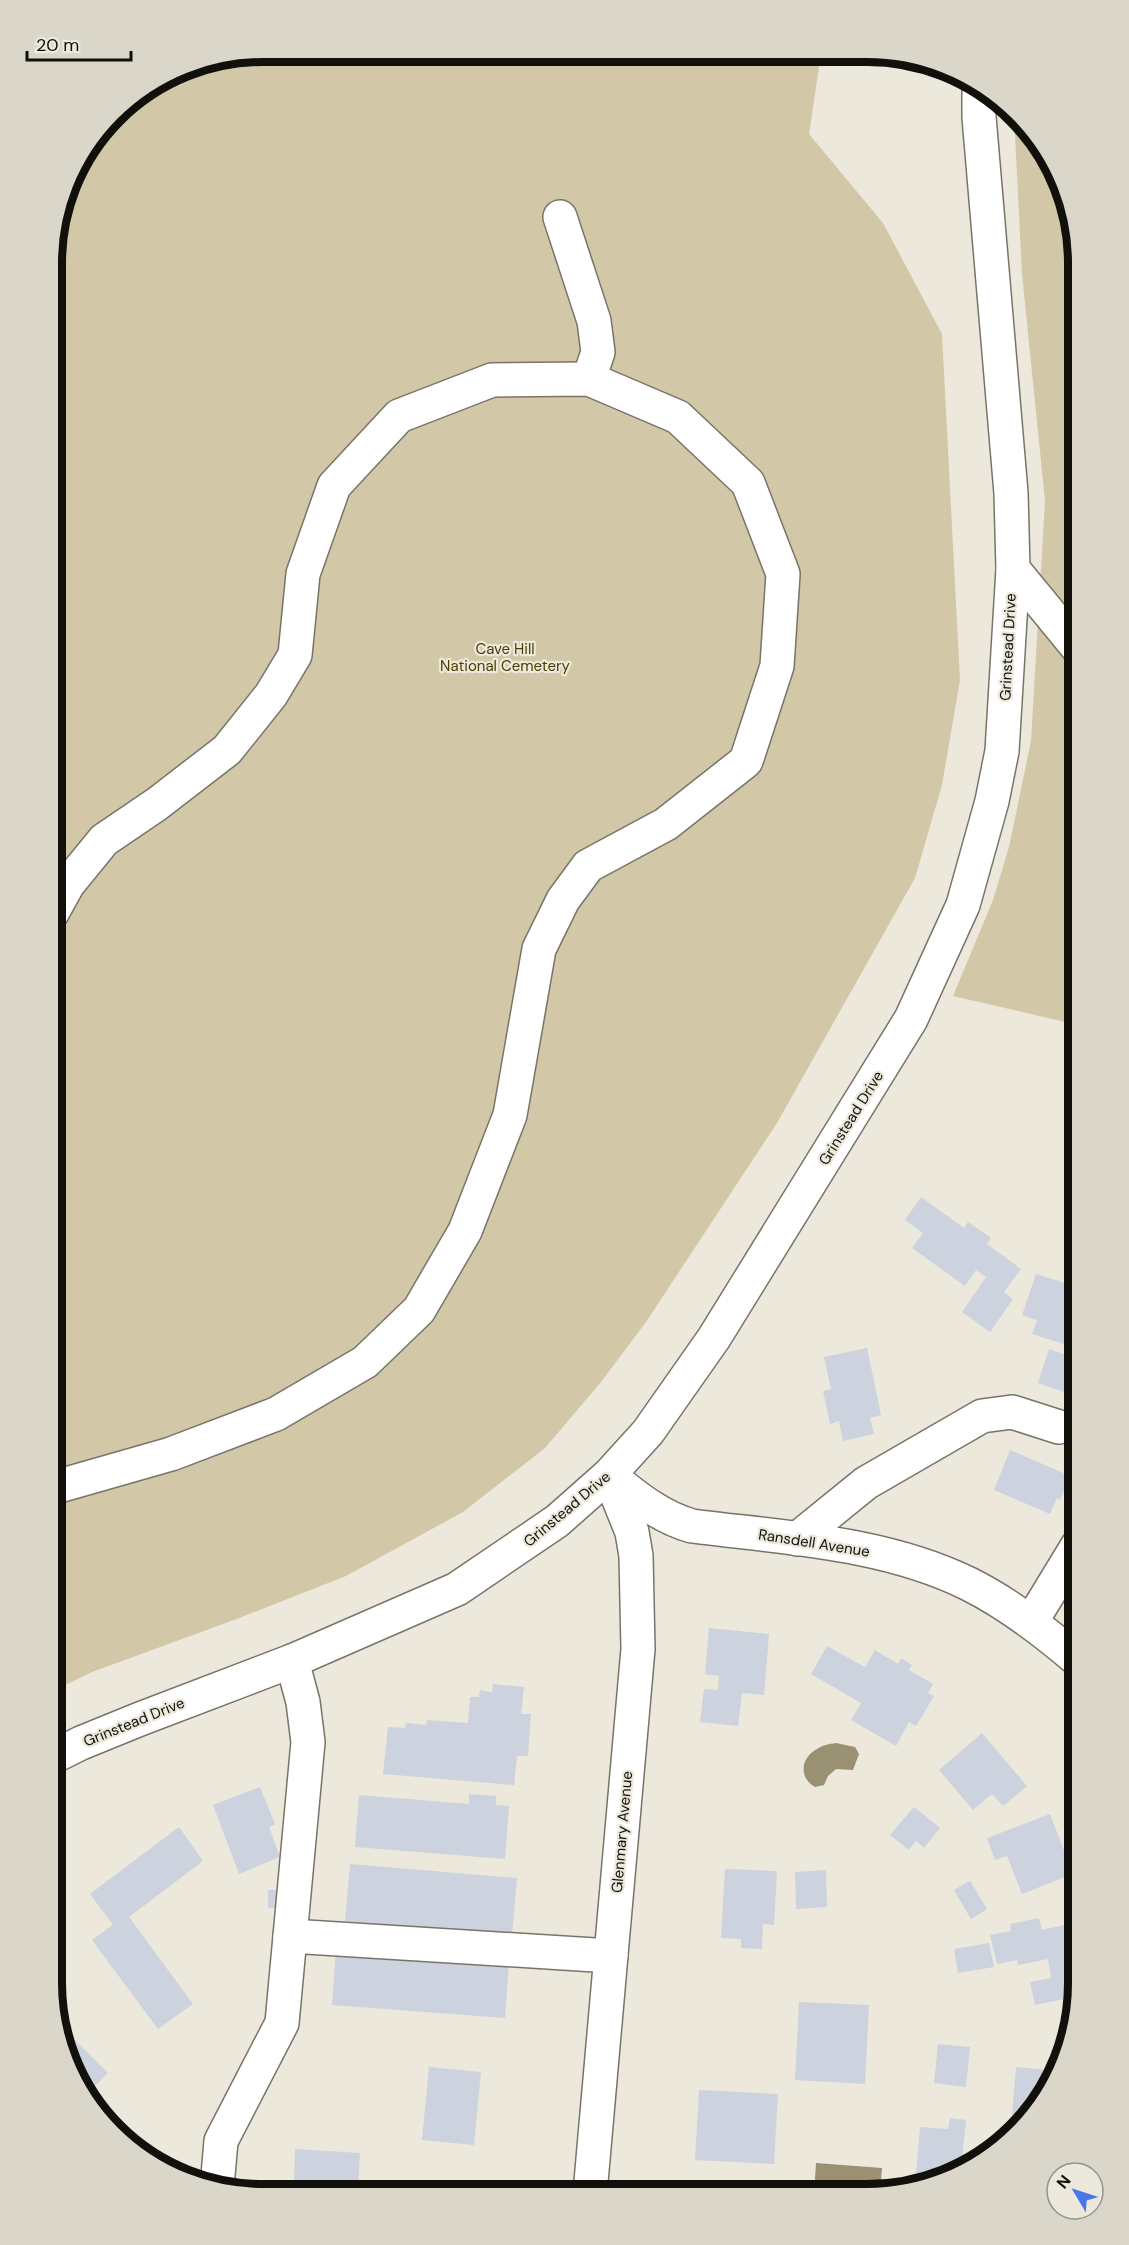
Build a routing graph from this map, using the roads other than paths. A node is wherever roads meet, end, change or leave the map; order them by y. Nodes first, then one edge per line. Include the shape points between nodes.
1 (979, 96) edge
2 (560, 218) dead end
3 (589, 379) junction
4 (1013, 569) junction
5 (1068, 636) edge
6 (62, 895) edge
7 (1059, 1427) dead end
8 (609, 1475) junction
9 (62, 1485) edge
10 (797, 1539) junction
11 (1067, 1563) edge
12 (1031, 1622) junction
13 (1067, 1651) edge
14 (292, 1662) junction
15 (62, 1752) edge
16 (290, 1936) junction
17 (611, 1956) junction
18 (218, 2178) edge
19 (591, 2184) edge

1 - 4 main road, Grinstead Drive via 1011,493
2 - 3 main road via 594,321 598,352
3 - 6 main road via 492,380 399,416 334,486 303,574 295,655 271,695 227,750 104,840
3 - 9 main road via 678,417 748,483 783,574 777,666 746,761 666,824 588,866 563,900 539,950 510,1115 465,1231 420,1310 365,1362 276,1414 171,1454
4 - 5 main road
4 - 8 main road, Grinstead Drive via 1002,751 963,905 911,1019 867,1092 714,1338 648,1432
7 - 10 main road via 1012,1412 982,1416 866,1483
8 - 10 main road, Ransdell Avenue via 673,1521
8 - 14 main road, Grinstead Drive via 538,1535 458,1589
8 - 17 main road, Glenmary Avenue via 632,1532 638,1648
10 - 12 main road, Ransdell Avenue via 852,1546 932,1568 1006,1604
11 - 12 main road
12 - 13 main road, Ransdell Avenue
14 - 15 main road, Grinstead Drive
14 - 16 main road via 308,1742
16 - 17 main road
16 - 18 main road via 282,2023 221,2141
17 - 19 main road, Glenmary Avenue

